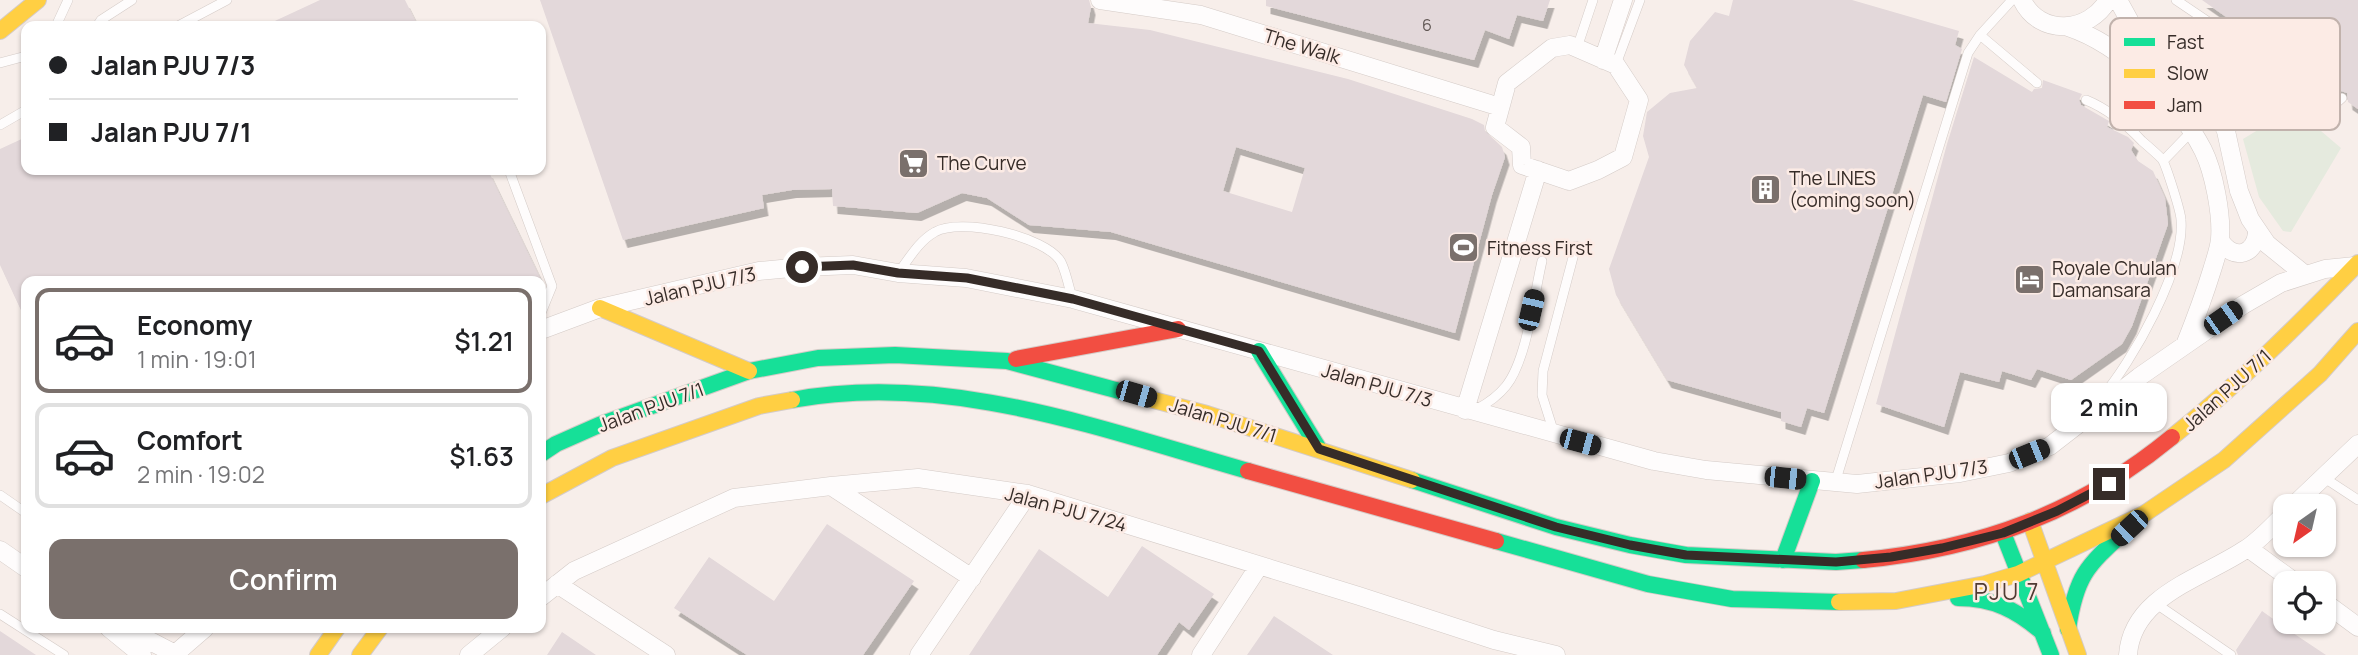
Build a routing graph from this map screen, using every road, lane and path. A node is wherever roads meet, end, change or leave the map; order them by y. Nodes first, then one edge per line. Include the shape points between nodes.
1 (38, 0) edge
2 (68, 0) edge
3 (132, 0) edge
4 (227, 0) edge
5 (1100, 0) edge
6 (1593, 0) edge
7 (1623, 0) edge
8 (1640, 0) edge
9 (2012, 0) edge
10 (2022, 0) edge
11 (2108, 0) edge
12 (2118, 0) edge
13 (2176, 1) edge
14 (2128, 18) edge
15 (2202, 18) edge
16 (58, 21) edge
17 (100, 21) edge
18 (187, 21) edge
19 (2068, 27) junction
20 (0, 31) edge
21 (1980, 35) junction
22 (1579, 42) dead end
23 (2110, 49) edge
24 (21, 57) edge
25 (1610, 59) junction
26 (0, 63) edge
27 (2037, 83) dead end
28 (2086, 100) dead end
29 (1500, 107) junction
30 (21, 113) edge
31 (2110, 113) edge
32 (0, 125) edge
33 (2132, 130) edge
34 (2225, 130) edge
35 (2191, 132) joint
36 (2163, 161) junction
37 (1538, 170) junction
38 (511, 175) edge
39 (2257, 230) junction
40 (2220, 240) junction
41 (1576, 246) dead end
42 (1542, 261) dead end
43 (2357, 264) edge
44 (898, 273) junction
45 (2304, 274) junction
46 (1073, 299) junction
47 (546, 301) edge
48 (600, 308) junction
49 (546, 328) edge
50 (1178, 329) junction
51 (2358, 331) edge
52 (2185, 345) junction
53 (1259, 351) junction
54 (1007, 361) junction
55 (749, 371) junction
56 (1469, 411) junction
57 (2080, 423) junction
58 (1555, 435) junction
59 (2358, 444) edge
60 (1319, 449) junction
61 (546, 451) edge
62 (2323, 477) junction
63 (1812, 481) junction
64 (1835, 482) junction
65 (831, 486) junction
66 (546, 493) edge
67 (1028, 494) junction
68 (2305, 494) edge
69 (0, 495) edge
70 (2358, 500) edge
71 (21, 510) edge
72 (2144, 514) junction
73 (2030, 521) junction
74 (2273, 525) edge
75 (2003, 533) junction
76 (2248, 548) junction
77 (0, 550) edge
78 (1783, 559) junction
79 (2044, 560) junction
80 (21, 565) edge
81 (1259, 566) junction
82 (2280, 571) edge
83 (2018, 574) junction
84 (972, 578) junction
85 (557, 584) junction
86 (546, 593) edge
87 (1896, 601) junction
88 (2154, 602) junction
89 (2336, 611) edge
90 (0, 614) edge
91 (21, 627) edge
92 (2358, 627) edge
93 (2068, 629) junction
94 (30, 633) edge
95 (115, 633) edge
96 (135, 633) edge
97 (199, 633) edge
98 (333, 633) edge
99 (376, 633) edge
100 (496, 633) edge
101 (2043, 634) junction
102 (1489, 648) edge
103 (176, 654) edge
104 (64, 655) edge
105 (142, 655) edge
106 (318, 655) edge
107 (360, 655) edge
108 (469, 655) edge
109 (666, 655) edge
110 (919, 655) edge
111 (1201, 655) edge
112 (1556, 655) edge
113 (2051, 655) edge
114 (2078, 655) edge
115 (2128, 655) edge
116 (2231, 655) edge

1 - 20 street
2 - 16 lane
3 - 17 lane
4 - 18 lane
5 - 29 street, The Walk via 1201,15
6 - 22 lane
7 - 25 street
8 - 25 lane
9 - 21 lane
10 - 19 street via 2037,18
11 - 19 street via 2097,15
12 - 14 street
13 - 15 lane
19 - 23 street via 2087,33
21 - 27 lane
21 - 64 lane via 1968,53
24 - 26 lane
25 - 29 street via 1570,46 1552,48 1507,83
25 - 37 street via 1639,100 1623,157 1569,181
28 - 31 lane
29 - 37 street via 1495,127 1521,147 1522,165
30 - 32 lane
33 - 36 lane
34 - 39 street via 2239,191
35 - 36 lane
35 - 40 street via 2209,166
36 - 57 lane via 2181,220 2178,254 2119,377
37 - 56 street
38 - 47 lane via 552,286
39 - 40 street via 2247,251 2231,252
39 - 45 street
40 - 52 street
41 - 58 lane via 1542,371 1542,395
42 - 56 lane via 1520,359 1507,385 1491,401
43 - 45 street, Jalan PJU 7/3
43 - 73 street, Jalan PJU 7/1 via 2215,403 2157,450 2084,499
44 - 46 street, Jalan PJU 7/3 via 967,278
44 - 46 lane via 922,241 938,230 957,227 1019,235 1060,260
44 - 48 street, Jalan PJU 7/3 via 853,265 760,271
45 - 52 street, Jalan PJU 7/3 via 2243,305
46 - 50 street, Jalan PJU 7/3
48 - 49 street, Jalan PJU 7/3
48 - 55 street
50 - 53 street, Jalan PJU 7/3
50 - 54 street
51 - 72 street, Jalan PJU 7/1 via 2320,374 2224,460
52 - 57 street, Jalan PJU 7/3
53 - 56 street, Jalan PJU 7/3
53 - 60 street
54 - 55 street, Jalan PJU 7/1 via 895,355 818,358
54 - 60 street, Jalan PJU 7/1
55 - 61 street, Jalan PJU 7/1 via 598,425
56 - 58 street, Jalan PJU 7/3
57 - 64 street, Jalan PJU 7/3 via 2050,446 2009,463 1960,473 1857,484
58 - 63 street, Jalan PJU 7/3 via 1654,461
59 - 62 street
60 - 78 street, Jalan PJU 7/1 via 1556,527 1630,545 1686,555
62 - 68 street
62 - 70 lane
63 - 64 street, Jalan PJU 7/3
63 - 78 street
65 - 67 street, Jalan PJU 7/24 via 918,478
65 - 84 street
65 - 85 street, Jalan PJU 7/24 via 734,498 574,571
66 - 87 street, Jalan PJU 7/1 via 612,458 759,406 823,394 894,391 1037,411 1648,584 1732,599
67 - 81 street, Jalan PJU 7/24
67 - 84 street
69 - 71 lane
72 - 79 street, Jalan PJU 7/1
72 - 93 street via 2079,576
73 - 75 street, Jalan PJU 7/1
73 - 79 street
74 - 76 street
75 - 78 street, Jalan PJU 7/1 via 1891,557 1836,562
75 - 83 street
76 - 82 street
76 - 88 street
77 - 80 street
79 - 83 street, Jalan PJU 7/1
79 - 93 street
81 - 102 street, Jalan PJU 7/24
81 - 111 street
83 - 87 street, Jalan PJU 7/1
83 - 101 street
84 - 110 street
85 - 86 street, Jalan PJU 7/24
85 - 109 street
87 - 101 street via 1993,600 2021,614
88 - 115 street via 2129,639
88 - 116 lane
89 - 92 street
90 - 91 lane
93 - 114 street
94 - 104 lane
95 - 105 street
96 - 103 street
97 - 103 street
98 - 106 street
99 - 107 street
100 - 108 street
101 - 113 street
102 - 112 street, Jalan PJU 7/24

